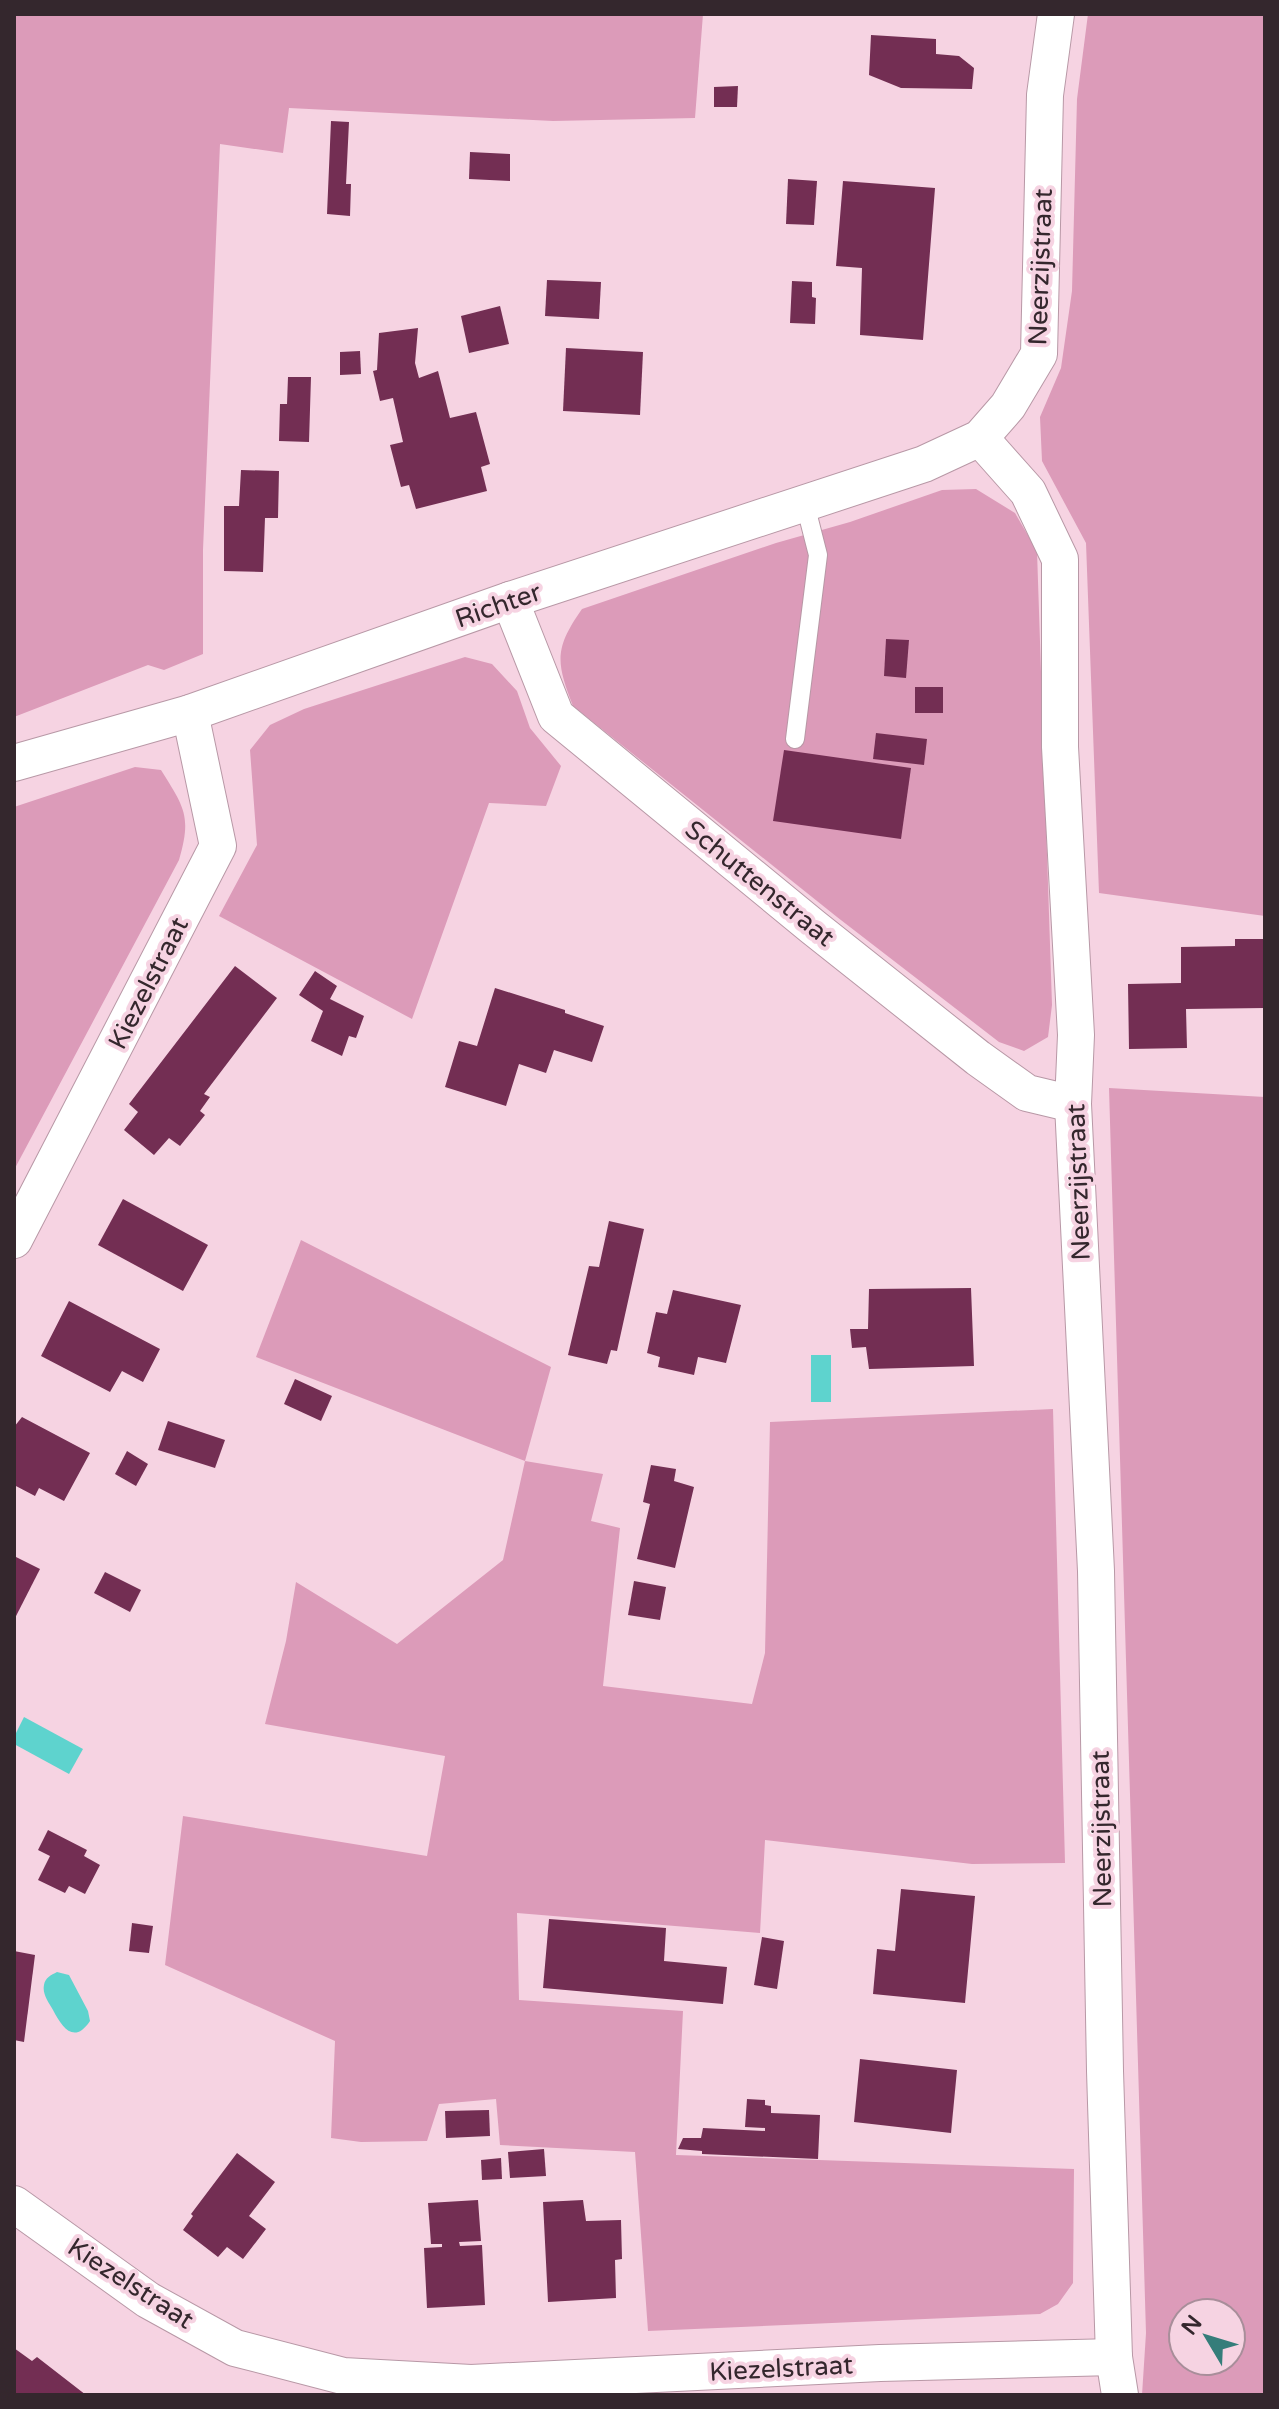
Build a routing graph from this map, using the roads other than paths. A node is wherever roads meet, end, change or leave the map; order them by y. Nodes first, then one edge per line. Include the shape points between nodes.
1 (1056, 14) edge
2 (980, 438) junction
3 (805, 504) junction
4 (510, 600) junction
5 (190, 713) junction
6 (795, 739) dead end
7 (14, 763) edge
8 (1073, 1104) junction
9 (14, 1240) edge
10 (14, 2204) edge
11 (1114, 2357) junction
12 (1120, 2395) edge

1 - 2 street, Neerzijstraat via 1045,95 1039,354 1008,406
2 - 3 street, Richter via 924,464
2 - 8 street, Neerzijstraat via 1028,492 1060,559 1060,747 1076,1035
3 - 4 street, Richter
3 - 6 lane via 818,555
4 - 5 street, Richter
4 - 8 street, Schuttenstraat via 556,716 978,1058 1027,1093
5 - 7 street, Richter
5 - 9 street, Kiezelstraat via 218,846
8 - 11 street, Neerzijstraat via 1096,1571
10 - 11 street, Kiezelstraat via 148,2300 235,2348 343,2376 471,2383
11 - 12 street, Neerzijstraat

